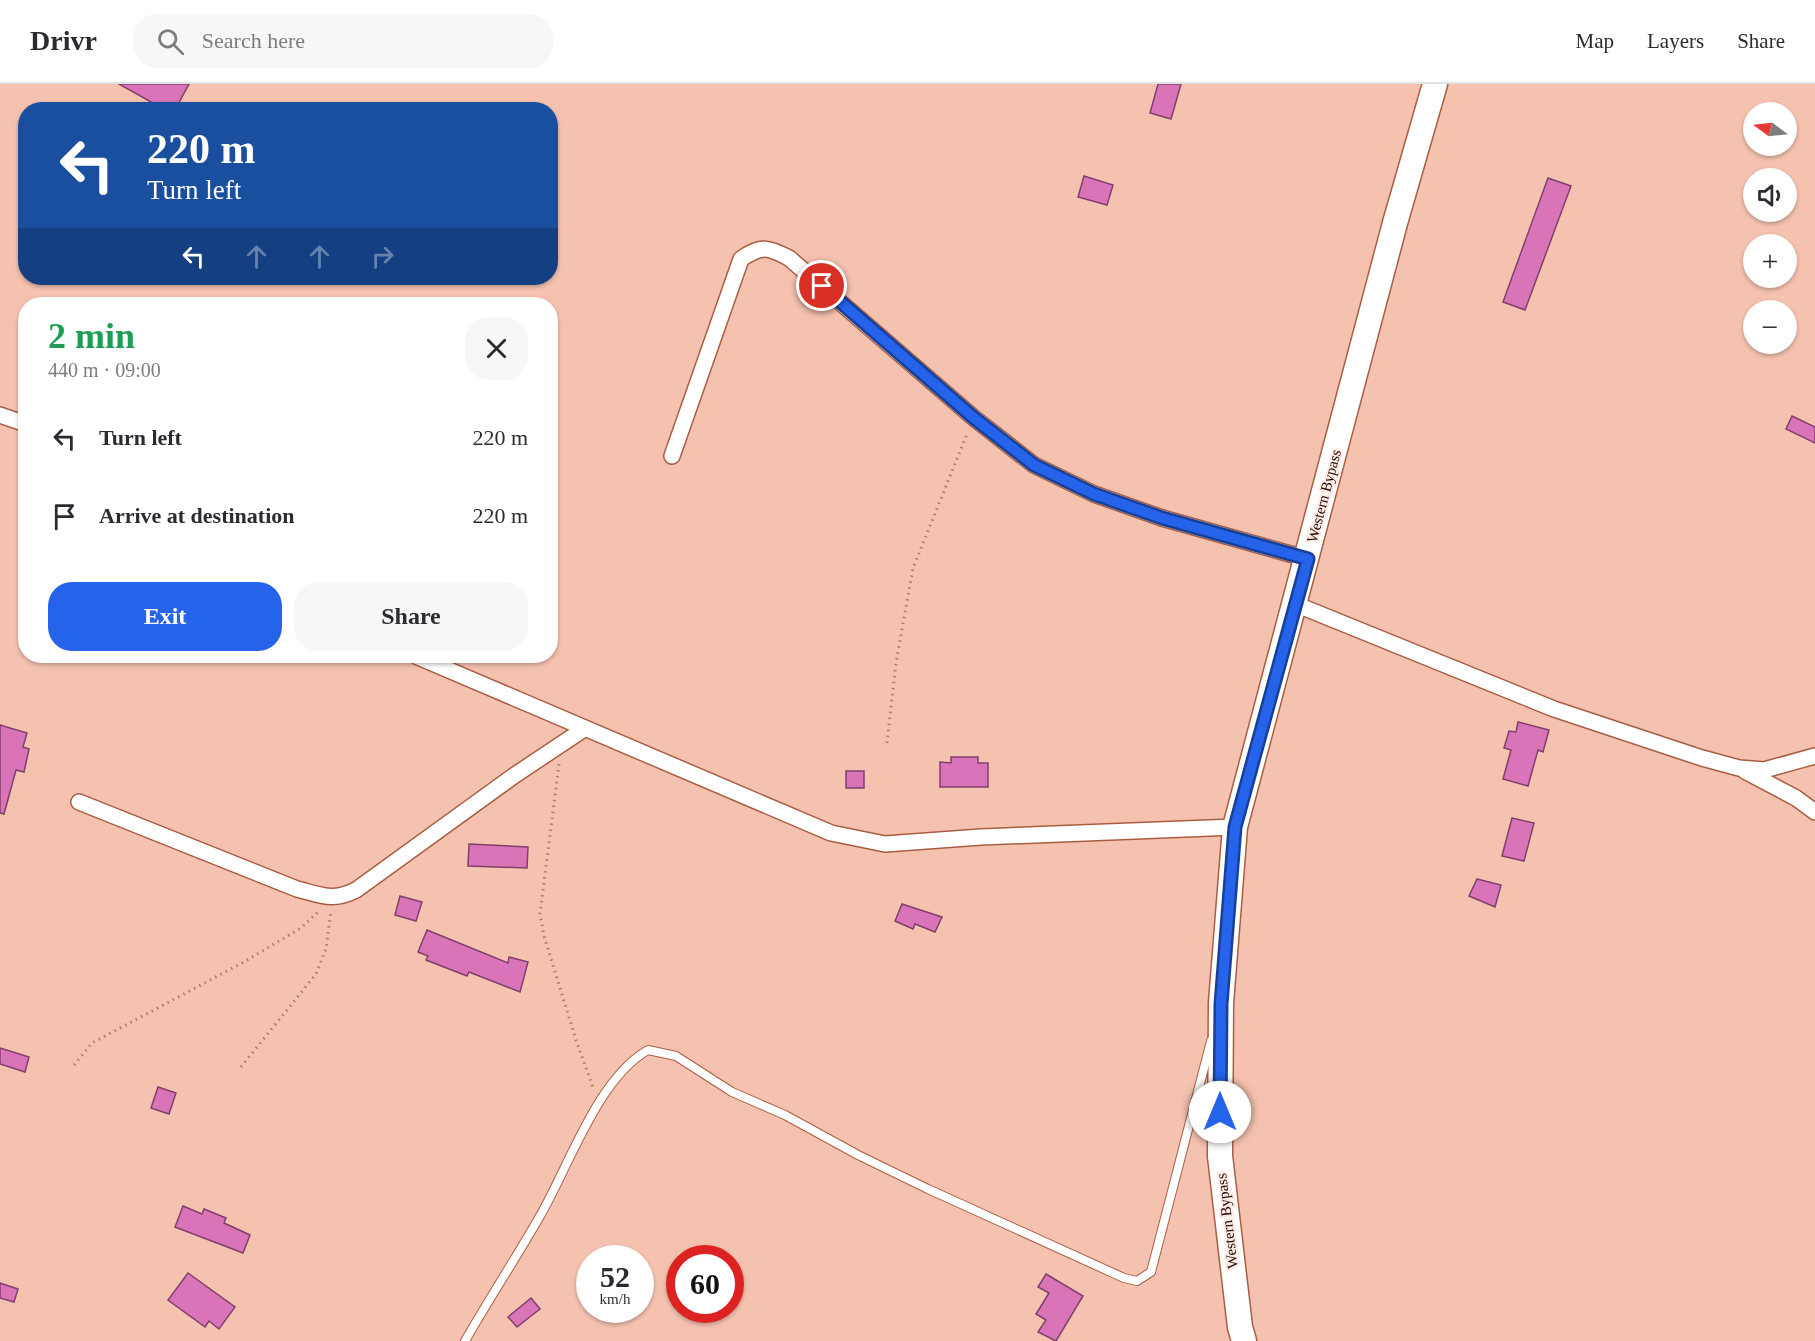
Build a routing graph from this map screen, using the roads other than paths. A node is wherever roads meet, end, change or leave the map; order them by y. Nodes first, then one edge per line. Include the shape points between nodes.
1 (1435, 84) edge
2 (0, 416) edge
3 (18, 422) edge
4 (672, 456) dead end
5 (1308, 559) junction
6 (1295, 604) junction
7 (432, 663) edge
8 (584, 729) junction
9 (1815, 756) edge
10 (1739, 768) junction
11 (79, 802) dead end
12 (1815, 812) edge
13 (1235, 827) junction
14 (1221, 1004) junction
15 (465, 1341) edge
16 (1244, 1341) edge

1 - 5 main road, Western Bypass
2 - 3 street
4 - 5 street via 741,259 756,249 773,249 789,258 1034,465 1094,494 1162,518
5 - 6 main road, Western Bypass
6 - 10 street via 1554,709
6 - 13 main road, Western Bypass
7 - 8 street
8 - 11 street via 341,897 297,889
8 - 13 street via 831,833 885,844
9 - 10 street via 1764,770
10 - 12 street
13 - 14 main road, Western Bypass
14 - 15 lane via 1150,1272 1137,1281 928,1189 785,1114 732,1092 669,1054 648,1050 634,1058 599,1103 541,1215
14 - 16 main road, Western Bypass via 1220,1156

